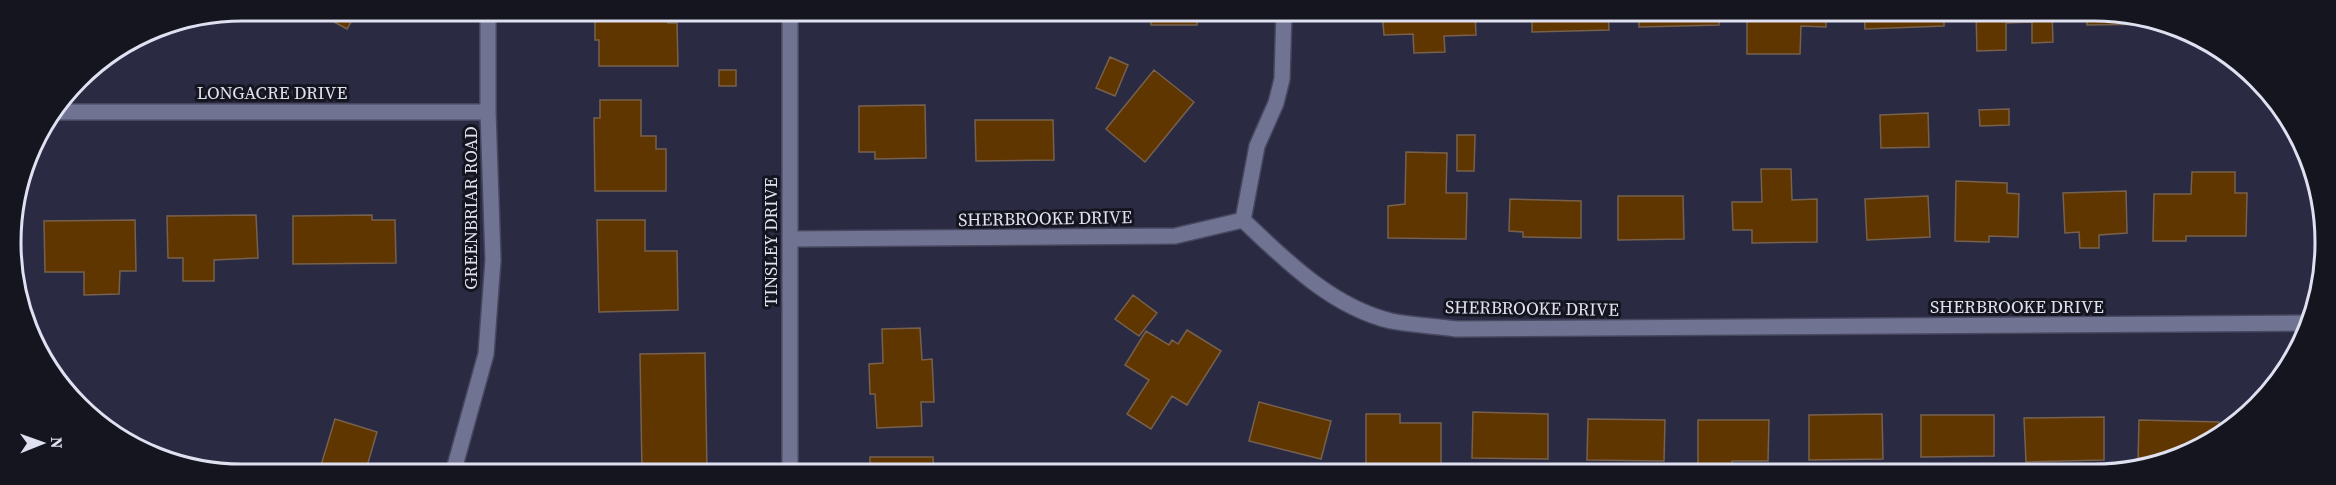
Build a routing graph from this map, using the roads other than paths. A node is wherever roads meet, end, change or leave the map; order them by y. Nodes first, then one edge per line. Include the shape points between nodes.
1 (488, 21) edge
2 (790, 21) edge
3 (1284, 21) edge
4 (65, 111) edge
5 (488, 112) junction
6 (1243, 220) junction
7 (790, 239) junction
8 (2300, 323) edge
9 (455, 464) edge
10 (790, 464) edge

1 - 5 street, GREENBRIAR ROAD
2 - 7 street, TINSLEY DRIVE
3 - 6 street via 1282,79 1257,146
4 - 5 street, LONGACRE DRIVE
5 - 9 street, GREENBRIAR ROAD via 493,260 486,354
6 - 7 street, SHERBROOKE DRIVE via 1175,236
6 - 8 street, SHERBROOKE DRIVE via 1290,265 1345,304 1390,321 1456,328
7 - 10 street, TINSLEY DRIVE

